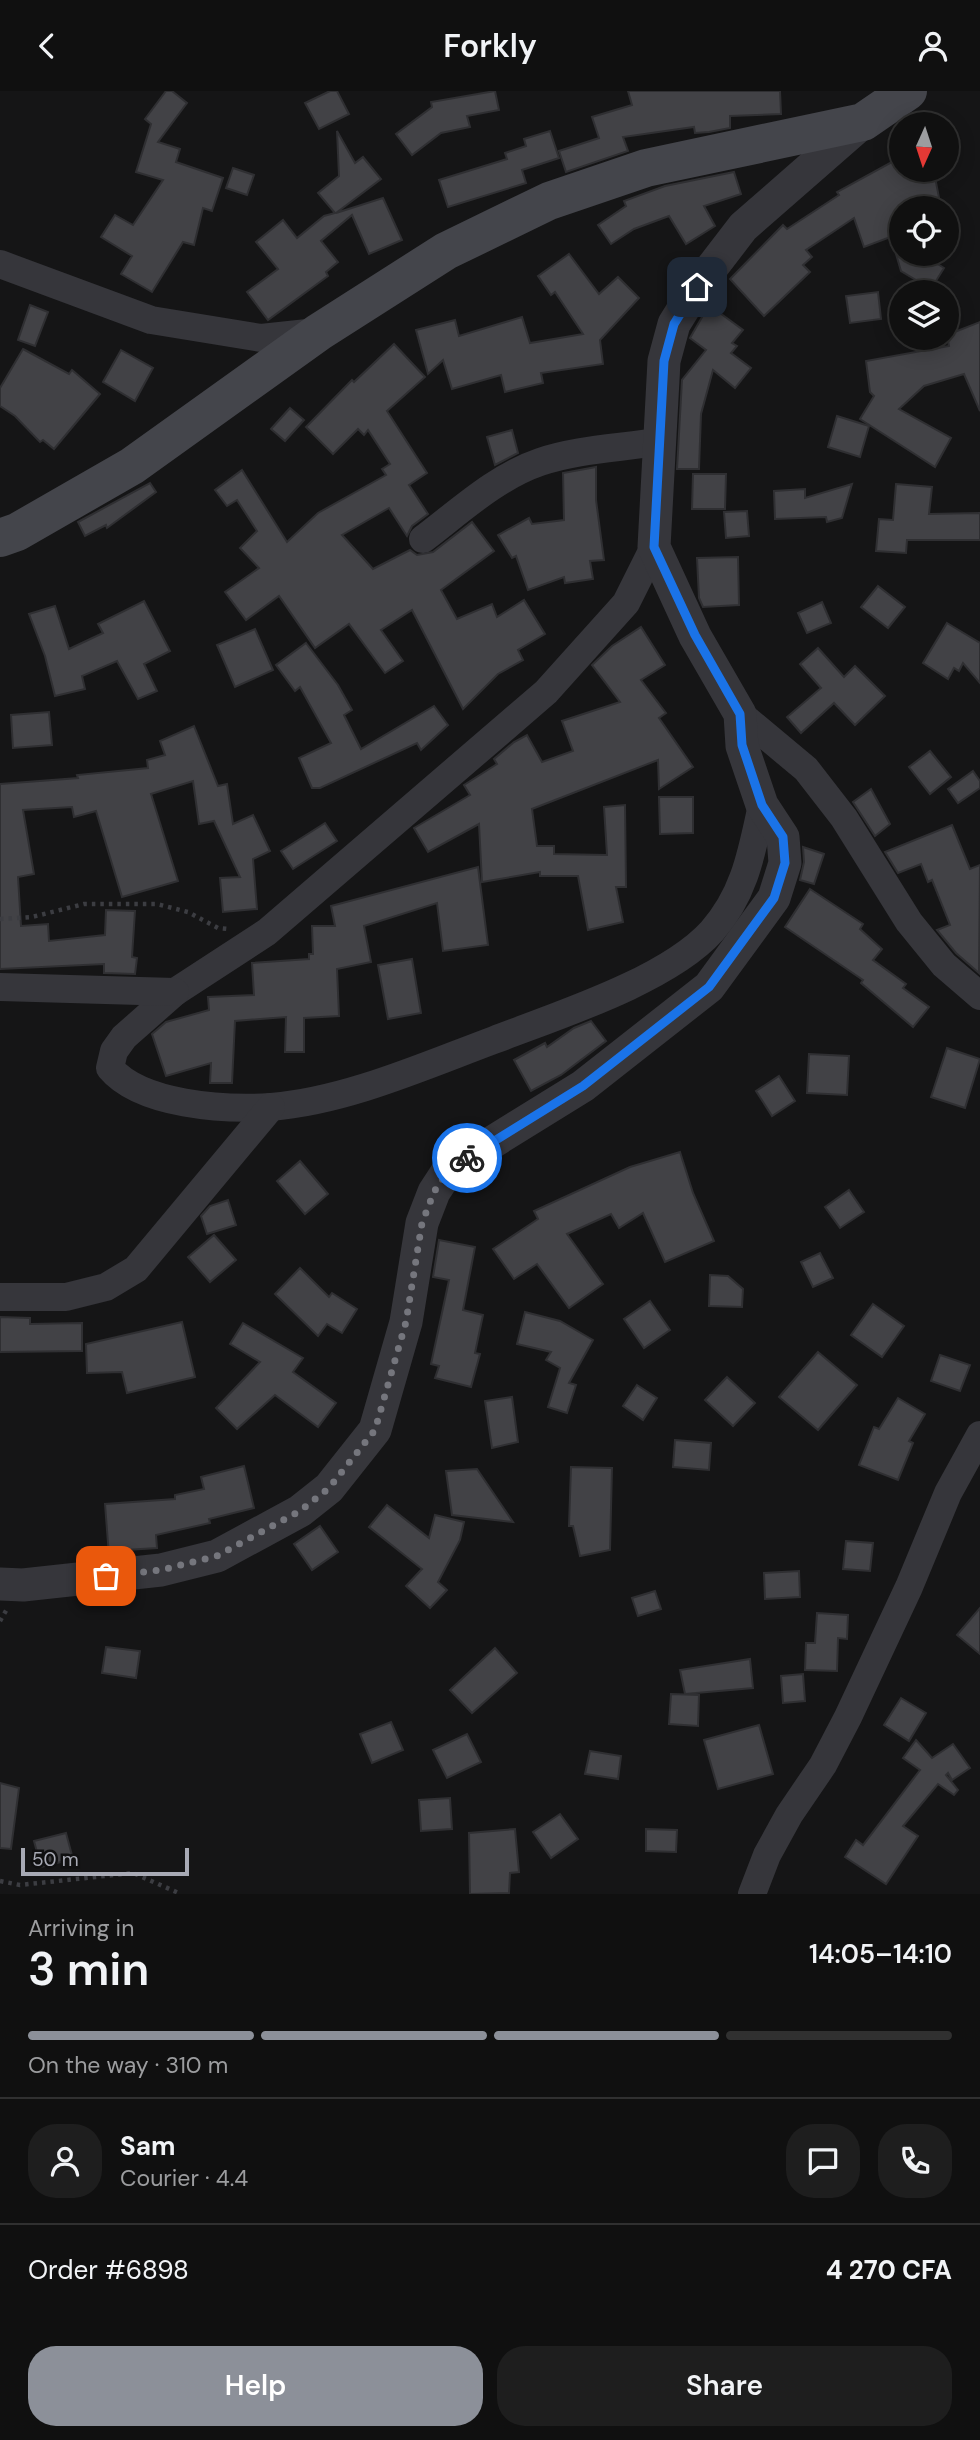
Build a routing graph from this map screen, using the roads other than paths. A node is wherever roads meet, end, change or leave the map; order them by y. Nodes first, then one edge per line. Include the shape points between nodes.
1 (908, 91) edge
2 (863, 122) junction
3 (0, 264) edge
4 (320, 332) junction
5 (662, 440) junction
6 (0, 538) edge
7 (424, 539) dead end
8 (654, 547) junction
9 (740, 714) junction
10 (762, 805) junction
11 (0, 988) edge
12 (175, 992) junction
13 (980, 996) edge
14 (271, 1107) junction
15 (0, 1297) edge
16 (980, 1435) edge
17 (0, 1584) edge
18 (752, 1894) edge

1 - 2 main road
2 - 4 main road via 646,168 549,201 446,251
2 - 5 street via 743,227 697,287 674,324 664,361
3 - 4 street via 151,320 261,338
4 - 6 main road via 132,466
5 - 7 street via 538,463 486,490
5 - 8 street
8 - 9 street
8 - 12 street via 626,603 546,692 267,932
9 - 10 street via 742,745
9 - 13 street via 806,769 851,828 909,922 944,965
10 - 14 street via 745,879 711,932 668,964 598,1001 363,1089
10 - 17 street via 783,837 785,863 774,898 709,987 583,1086 449,1169 434,1192 422,1223 406,1322 375,1430 329,1488 300,1511 217,1556 161,1570
11 - 12 street
12 - 14 street via 124,1037 110,1068 132,1088 160,1096 203,1104
14 - 15 street via 136,1269 106,1287 66,1297
16 - 18 street via 948,1493 848,1717 767,1855

